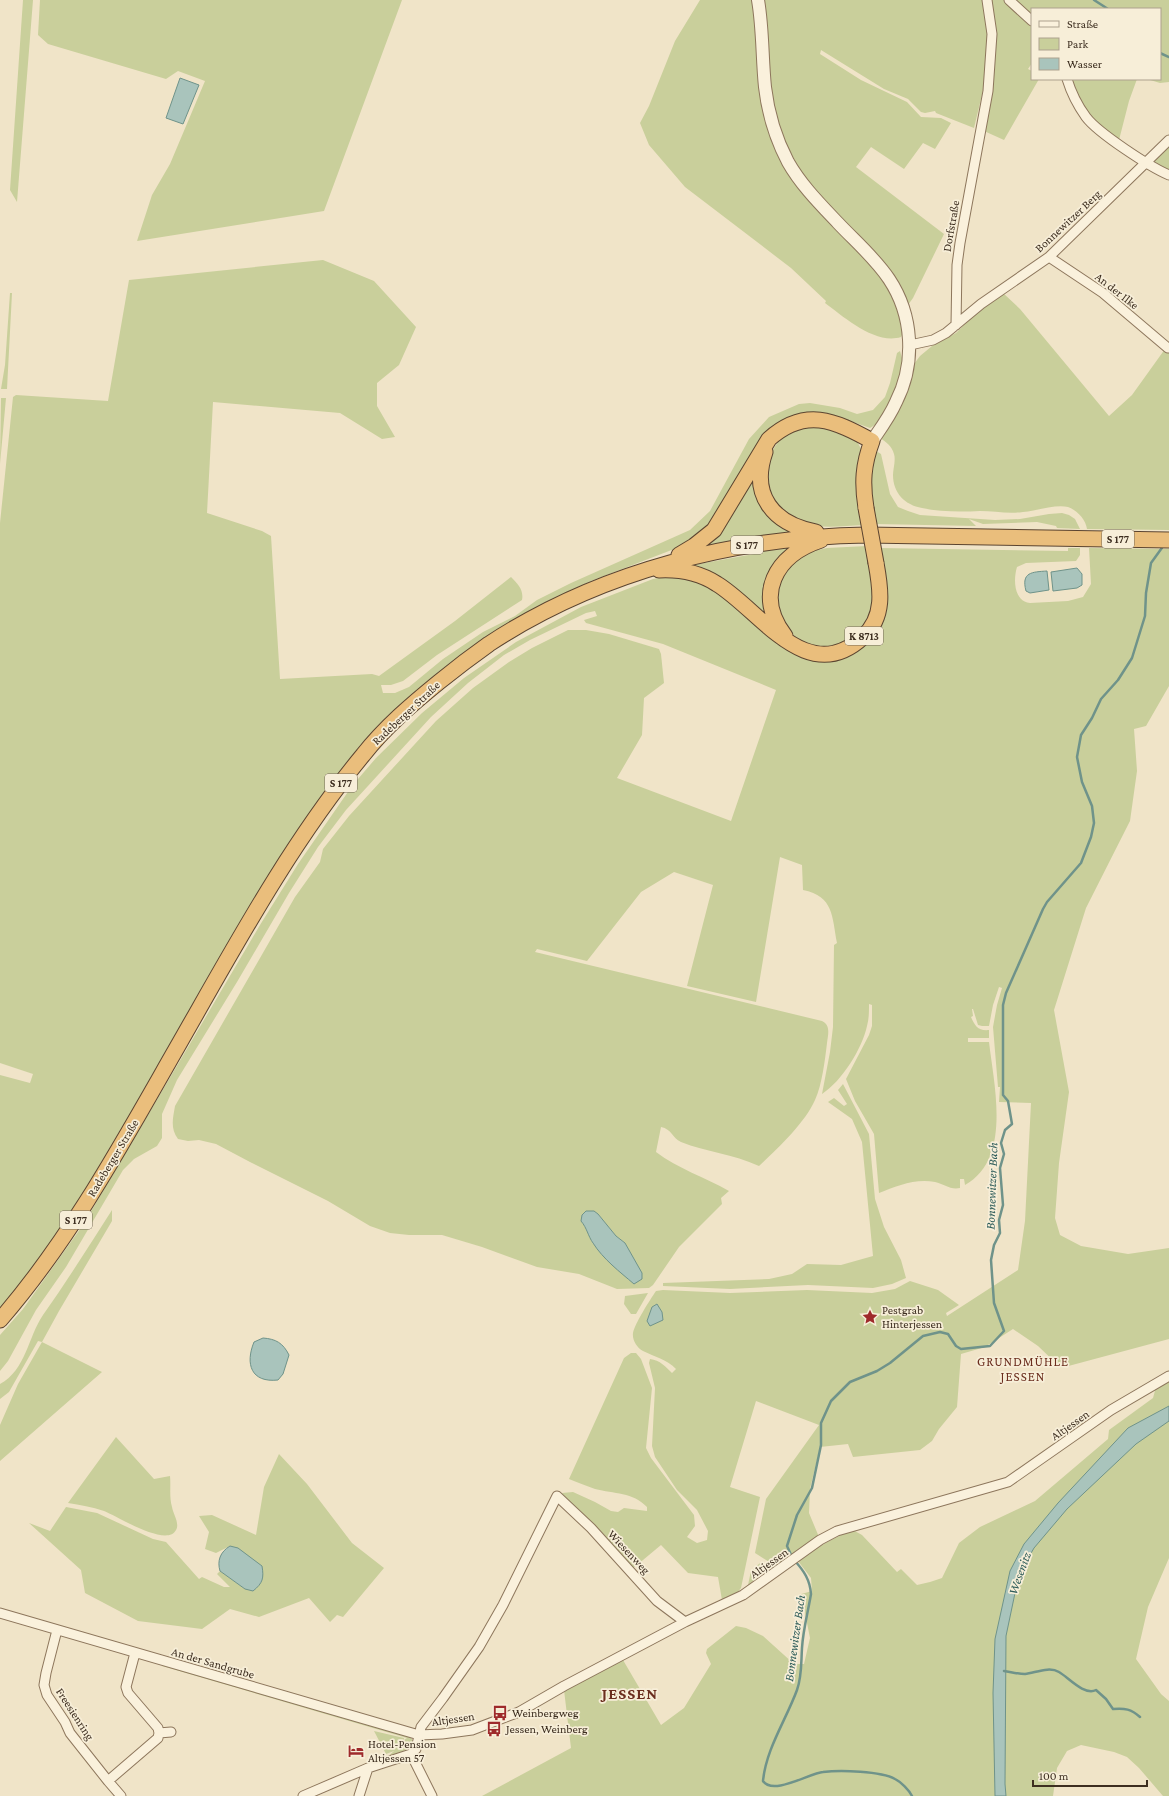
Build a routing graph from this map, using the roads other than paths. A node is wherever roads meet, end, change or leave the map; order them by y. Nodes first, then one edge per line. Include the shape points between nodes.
1 (758, 0) edge
2 (987, 0) edge
3 (1009, 0) edge
4 (1031, 20) edge
5 (1067, 80) edge
6 (1169, 140) edge
7 (1146, 163) junction
8 (1169, 175) edge
9 (1049, 257) junction
10 (956, 325) junction
11 (910, 345) junction
12 (1168, 348) dead end
13 (774, 434) junction
14 (872, 441) junction
15 (835, 535) junction
16 (1169, 540) edge
17 (660, 566) junction
18 (642, 572) junction
19 (794, 646) junction
20 (0, 1320) edge
21 (1169, 1376) edge
22 (0, 1613) edge
23 (685, 1622) junction
24 (57, 1630) junction
25 (135, 1653) junction
26 (171, 1732) dead end
27 (159, 1733) junction
28 (419, 1735) junction
29 (411, 1754) junction
30 (368, 1768) junction
31 (108, 1781) junction
32 (121, 1796) edge
33 (303, 1796) edge
34 (359, 1796) edge
35 (432, 1796) edge

1 - 11 street, K 8713 via 765,87 778,142 792,169 814,198 879,266 894,286 904,307
2 - 10 street, Dorfstraße via 992,34 988,91 957,265
3 - 4 street
5 - 7 street via 1071,92 1087,118
6 - 7 street, Bonnewitzer Berg
7 - 8 street
7 - 9 street, Bonnewitzer Berg
9 - 10 street, Bonnewitzer Berg via 981,304
9 - 12 street, An der Ilke via 1103,293
10 - 11 street, Bonnewitzer Berg via 946,334 933,340
11 - 14 street, K 8713 via 904,385 891,413
13 - 14 highway via 799,420 817,419 834,422
13 - 15 highway via 766,447 761,468 761,486 769,505 793,526
13 - 17 highway via 763,446 714,530 690,549
14 - 19 highway, K 8713, bridge via 863,470 863,494 876,563 880,607 869,631 855,644 838,652 820,654
15 - 16 highway, S 177
15 - 17 highway, S 177 via 760,542
15 - 19 highway via 790,555 772,582 772,614 777,625
17 - 18 highway, S 177
18 - 19 highway via 674,570 704,577 726,589 769,629
18 - 20 highway, Radeberger Straße / S 177 via 597,587 503,635 414,702 364,753 320,810 292,853 74,1223 41,1271
21 - 23 street, Altjessen via 1112,1410 1008,1482 837,1531 820,1540 743,1595
22 - 24 street, An der Sandgrube
23 - 28 street, Altjessen via 519,1712 472,1730
23 - 28 street, Wiesenweg via 657,1601 591,1528 557,1496 503,1605 479,1647 421,1727
24 - 25 street, An der Sandgrube
24 - 31 street, Freesienring via 44,1685 47,1695 70,1733
25 - 27 street via 126,1688 158,1728
25 - 28 street, An der Sandgrube
26 - 27 street
27 - 31 street via 158,1738
28 - 29 street, Altjessen via 416,1749
29 - 30 street
29 - 35 street
30 - 33 street
30 - 34 street
31 - 32 street, Freesienring

